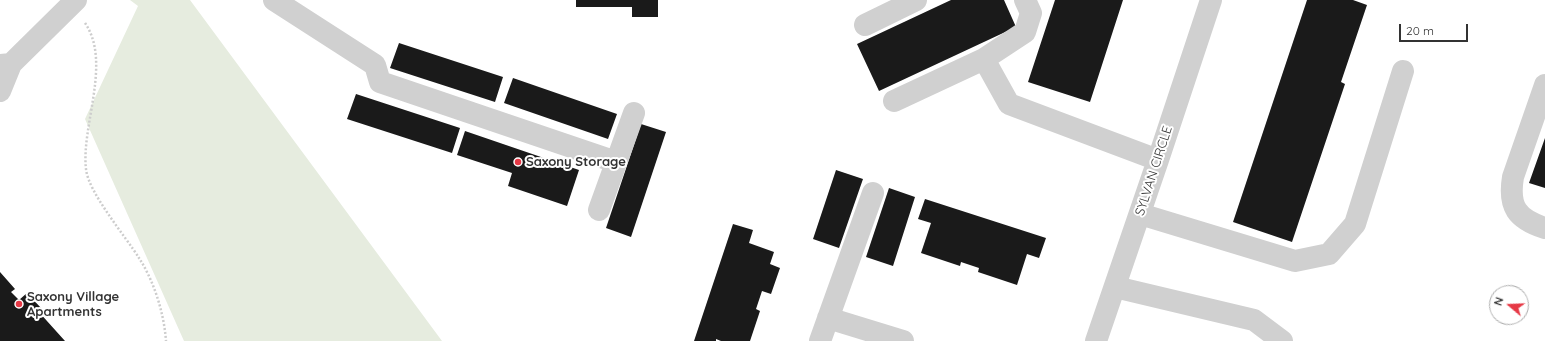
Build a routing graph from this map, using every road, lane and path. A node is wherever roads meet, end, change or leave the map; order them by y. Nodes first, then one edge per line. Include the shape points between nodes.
1 (76, 0) edge
2 (274, 0) edge
3 (916, 0) edge
4 (1026, 0) edge
5 (1210, 0) edge
6 (84, 21) dead end
7 (865, 25) dead end
8 (984, 59) junction
9 (6, 64) edge
10 (1403, 71) dead end
11 (1545, 85) edge
12 (0, 91) edge
13 (894, 101) dead end
14 (634, 113) dead end
15 (1158, 160) junction
16 (616, 162) junction
17 (873, 193) dead end
18 (599, 210) dead end
19 (1140, 214) junction
20 (1545, 228) edge
21 (1115, 287) junction
22 (828, 318) junction
23 (166, 341) edge
24 (820, 341) edge
25 (903, 341) edge
26 (1096, 341) edge
27 (1282, 341) edge

1 - 9 street
2 - 16 street via 375,65 380,82
3 - 7 street
4 - 8 street via 1031,13 1025,32
5 - 15 street, SYLVAN CIRCLE
6 - 23 path via 93,38 96,67 86,171 98,197 140,259 160,306
8 - 13 street
8 - 15 street via 1009,104
9 - 12 street
10 - 19 street via 1355,224 1329,254 1295,261
11 - 20 street via 1513,177 1511,190 1514,209 1524,219
14 - 16 street
15 - 19 street, SYLVAN CIRCLE
16 - 18 street
17 - 22 street
19 - 21 street, SYLVAN CIRCLE
21 - 26 street, SYLVAN CIRCLE
21 - 27 street via 1254,320
22 - 24 street
22 - 25 street

